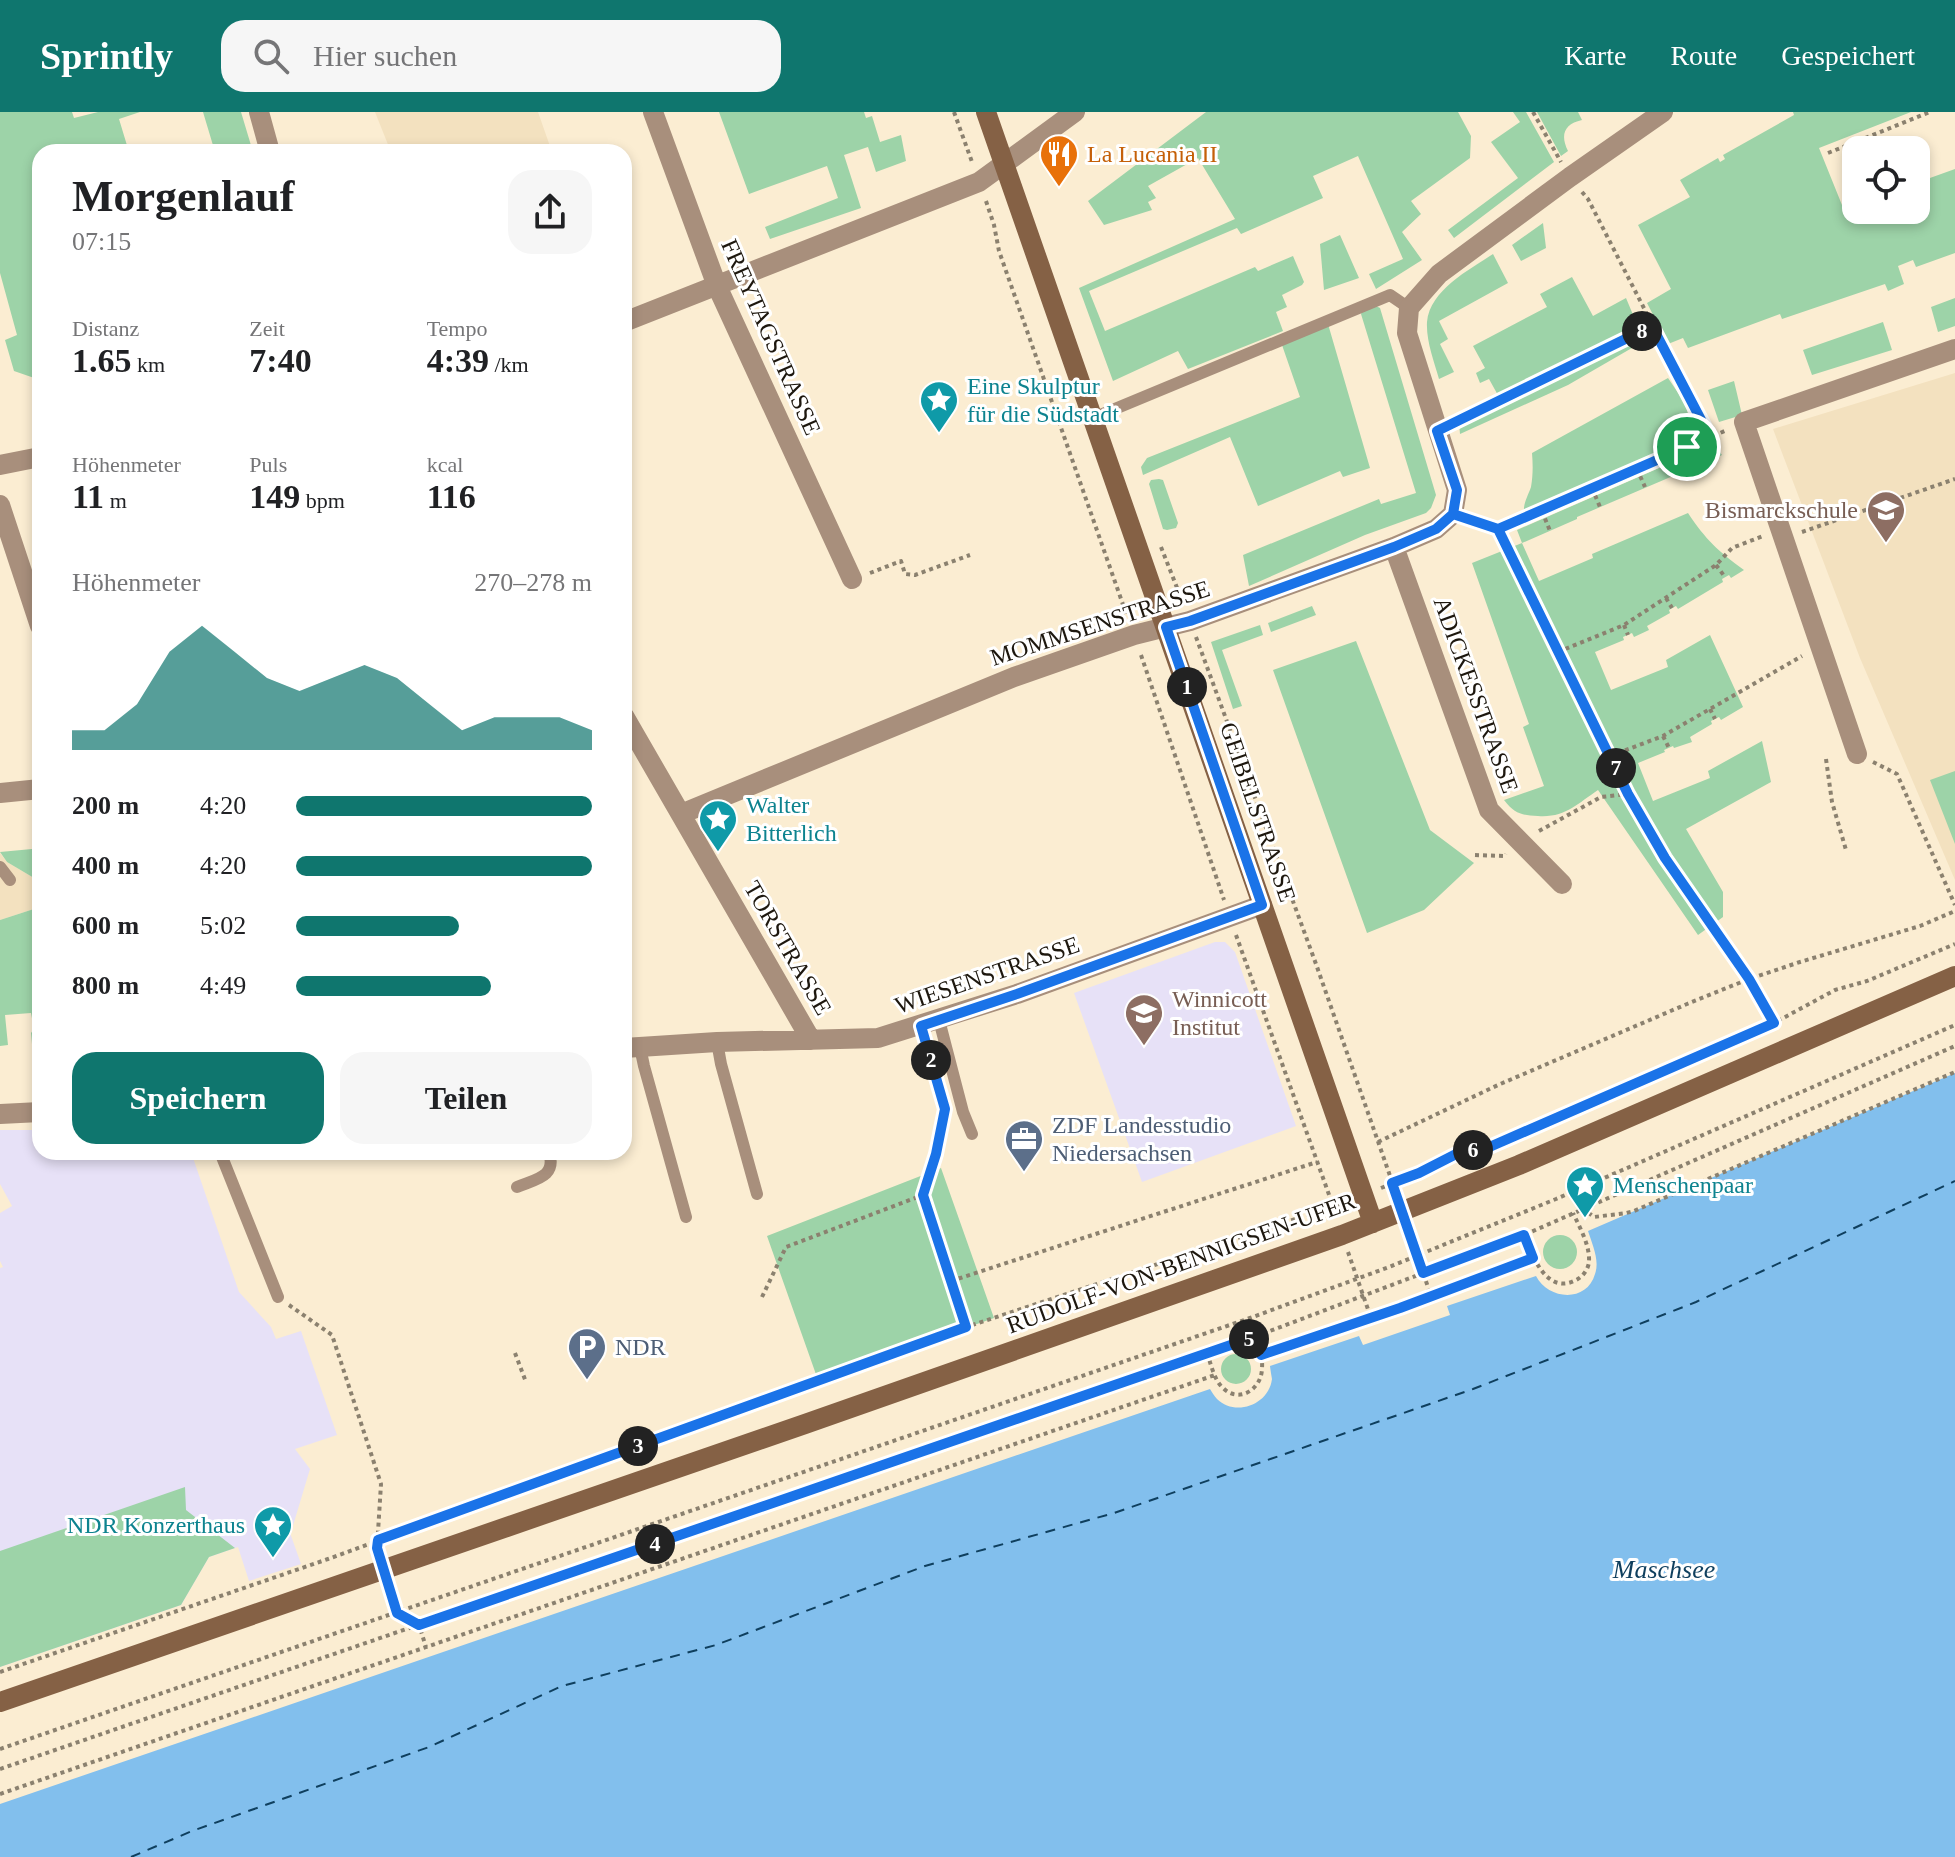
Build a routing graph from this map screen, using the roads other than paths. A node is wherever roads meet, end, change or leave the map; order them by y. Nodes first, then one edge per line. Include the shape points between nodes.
1 (259, 112) edge
2 (653, 112) edge
3 (986, 112) edge
4 (1075, 112) edge
5 (1663, 112) edge
6 (268, 144) edge
7 (1004, 165) junction
8 (717, 286) junction
9 (1409, 308) junction
10 (632, 319) edge
11 (1955, 349) edge
12 (1093, 418) junction
13 (32, 459) edge
14 (0, 465) edge
15 (0, 505) edge
16 (1394, 547) junction
17 (852, 579) road end
18 (32, 602) edge
19 (1166, 627) junction
20 (632, 730) edge
21 (1857, 754) road end
22 (32, 790) edge
23 (0, 793) edge
24 (681, 814) junction
25 (0, 867) edge
26 (10, 880) dead end
27 (1562, 884) dead end
28 (1262, 905) junction
29 (1955, 976) edge
30 (939, 1020) junction
31 (811, 1040) junction
32 (717, 1042) junction
33 (632, 1047) edge
34 (32, 1112) edge
35 (0, 1114) edge
36 (972, 1134) dead end
37 (223, 1160) edge
38 (550, 1160) edge
39 (517, 1187) dead end
40 (757, 1194) dead end
41 (686, 1217) dead end
42 (1373, 1223) junction
43 (278, 1297) road end
44 (0, 1702) edge

1 - 6 street
2 - 8 street, FREYTAGSTRASSE
3 - 7 street, GEIBELSTRASSE
4 - 7 street
5 - 9 street via 1439,274
7 - 8 street via 979,182
7 - 12 street, GEIBELSTRASSE
8 - 10 street
8 - 17 street, FREYTAGSTRASSE
9 - 12 lane via 1390,295
9 - 16 street, MOMMSENSTRASSE via 1407,333 1457,490 1453,514 1436,529
11 - 21 street via 1744,422
12 - 19 street, GEIBELSTRASSE
13 - 14 street
15 - 18 street
16 - 19 street, MOMMSENSTRASSE
16 - 27 street, ADICKESSTRASSE via 1489,810
19 - 24 street, MOMMSENSTRASSE via 1014,677
19 - 28 street, GEIBELSTRASSE
20 - 24 street, TORSTRASSE
22 - 23 street
24 - 31 street, TORSTRASSE
25 - 26 lane
28 - 30 street, WIESENSTRASSE
28 - 42 street, GEIBELSTRASSE
29 - 42 street, RUDOLF-VON-BENNIGSEN-UFER
30 - 31 street, WIESENSTRASSE via 878,1038
30 - 36 lane
31 - 32 street, WIESENSTRASSE
32 - 33 street, WIESENSTRASSE
32 - 40 lane
33 - 41 lane, WIESENSTRASSE via 644,1066
34 - 35 street
37 - 43 lane
38 - 39 lane via 548,1173
42 - 44 street, RUDOLF-VON-BENNIGSEN-UFER

